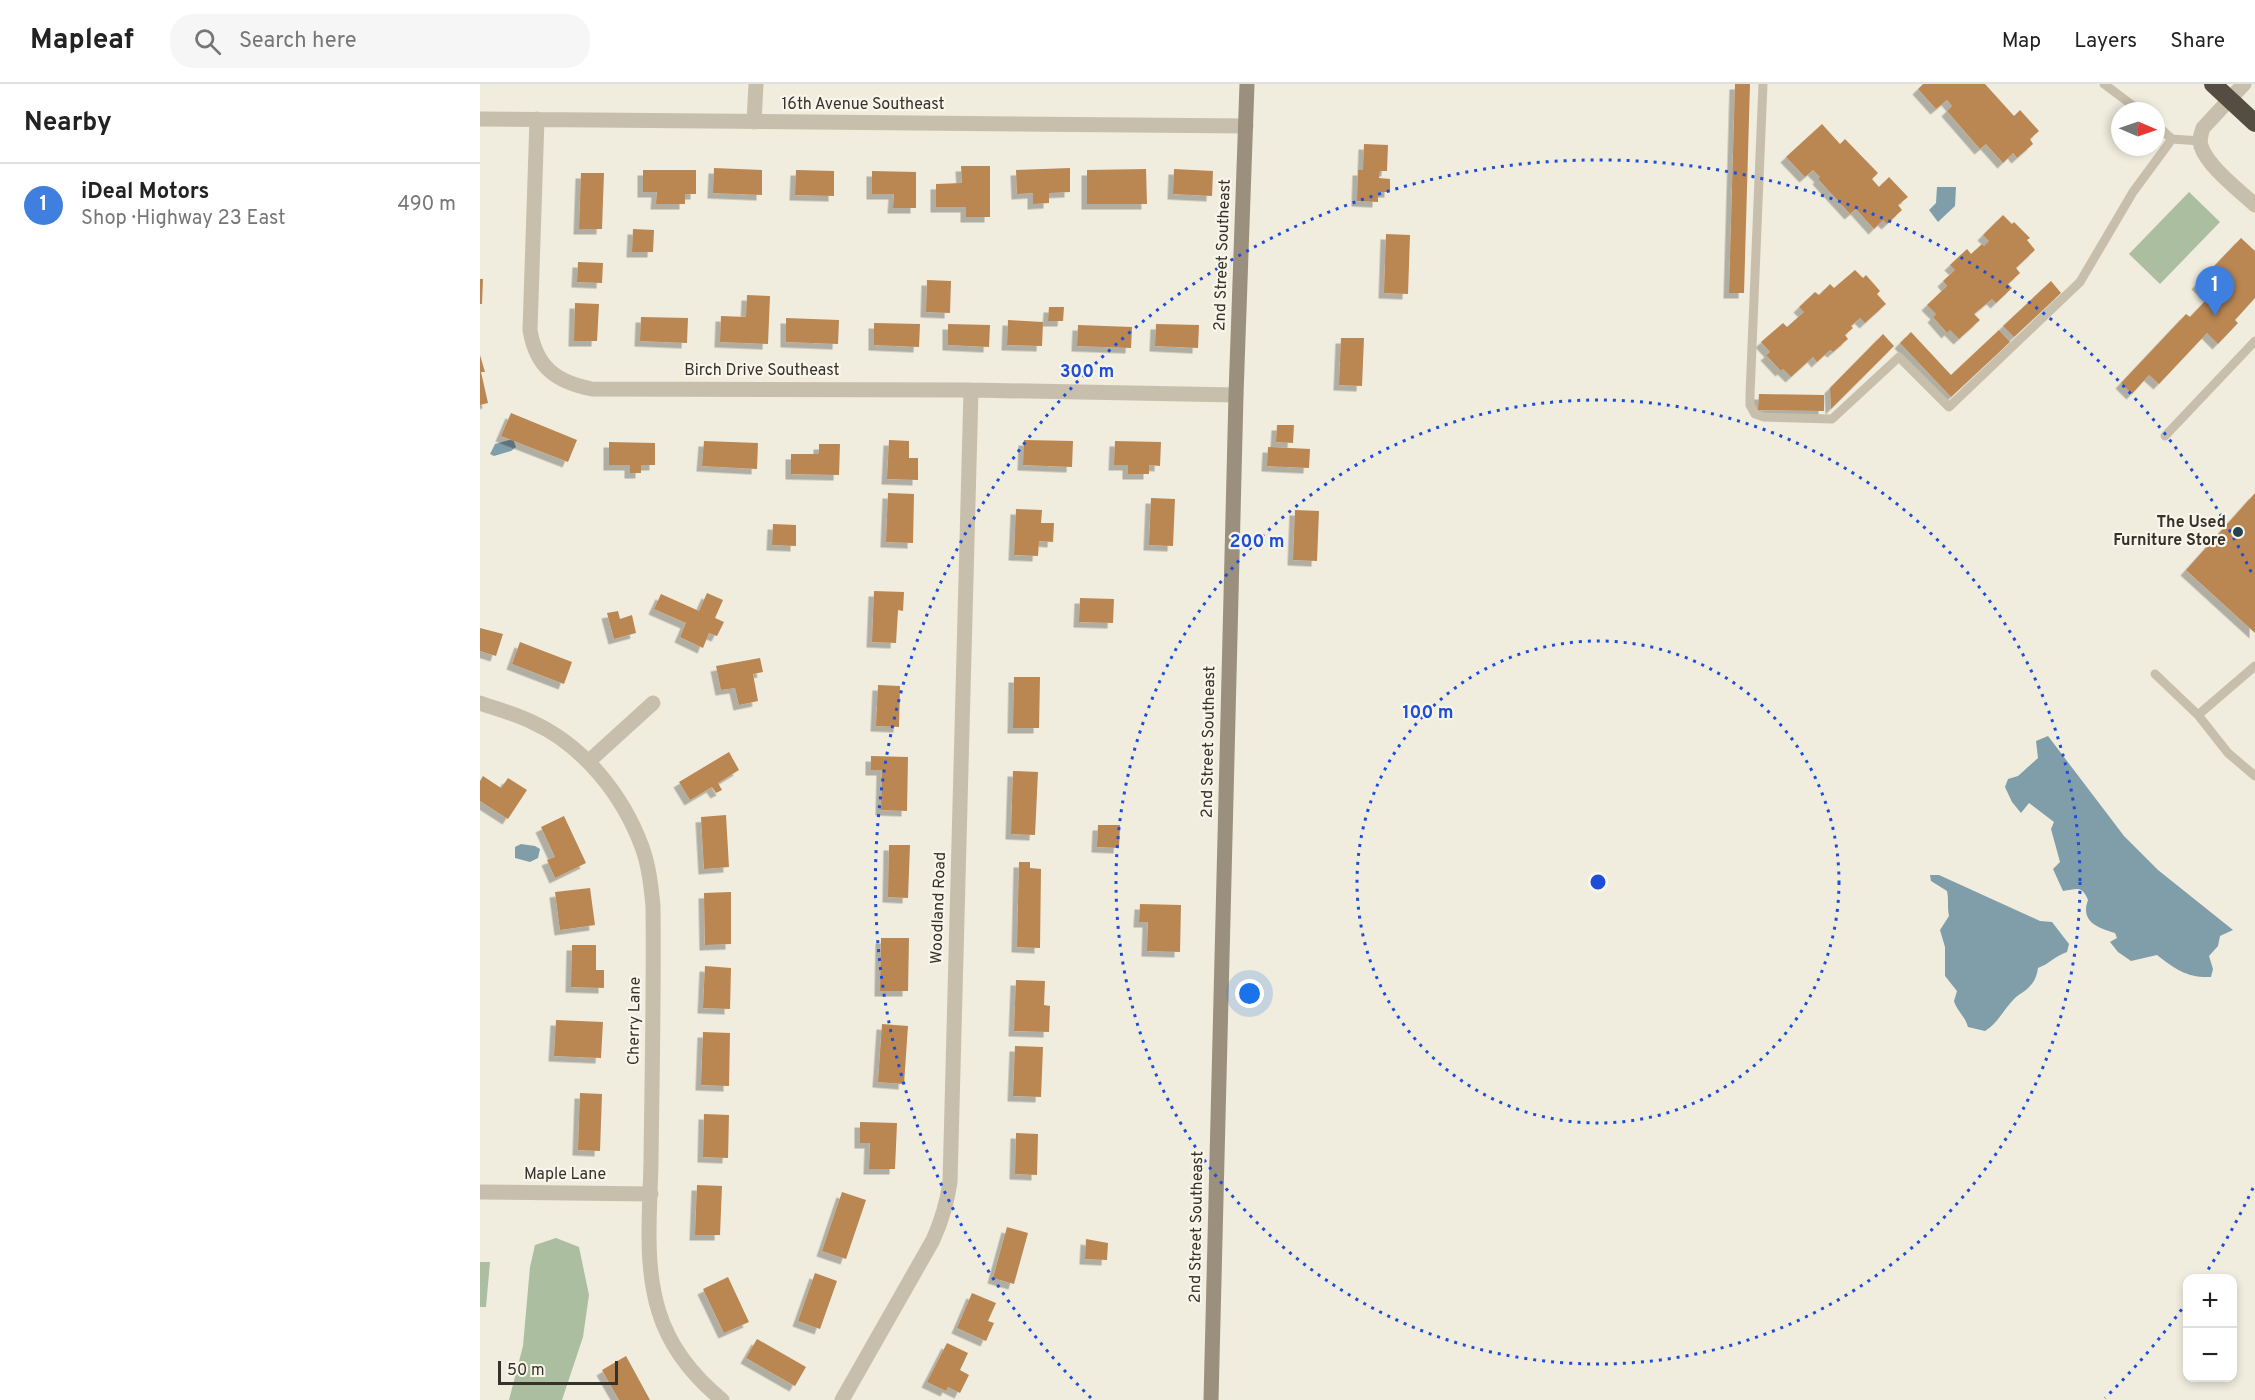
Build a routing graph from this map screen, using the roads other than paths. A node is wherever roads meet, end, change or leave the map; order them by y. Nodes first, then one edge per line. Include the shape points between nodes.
1 (756, 84) edge
2 (1246, 84) edge
3 (1763, 84) edge
4 (2104, 84) edge
5 (2213, 84) edge
6 (2244, 84) edge
7 (2230, 99) junction
8 (2128, 102) edge
9 (480, 118) edge
10 (537, 119) junction
11 (754, 122) junction
12 (2255, 123) edge
13 (1246, 126) junction
14 (2165, 133) edge
15 (2172, 139) junction
16 (2201, 141) junction
17 (2255, 205) edge
18 (2255, 341) edge
19 (971, 390) junction
20 (1236, 395) junction
21 (2165, 436) dead end
22 (2255, 666) edge
23 (2155, 674) dead end
24 (480, 703) edge
25 (653, 703) dead end
26 (2198, 715) junction
27 (588, 762) junction
28 (2255, 776) edge
29 (480, 1192) edge
30 (651, 1194) junction
31 (722, 1400) edge
32 (842, 1400) edge
33 (1211, 1400) edge

1 - 11 street
2 - 13 street, 2nd Street Southeast
3 - 15 lane via 1750,405 1755,414 1764,417 1832,419 1899,357 1949,406 2080,282 2133,192
4 - 8 lane
5 - 7 highway
6 - 7 street
7 - 12 highway
7 - 16 street via 2203,128
9 - 10 street, 16th Avenue Southeast
10 - 11 street, 16th Avenue Southeast
10 - 19 street, Birch Drive Southeast via 530,330 539,359 561,379 592,388
11 - 13 street, 16th Avenue Southeast
13 - 20 street, 2nd Street Southeast
14 - 15 lane
15 - 16 lane
16 - 17 street via 2211,163
18 - 21 lane
19 - 20 street, Birch Drive Southeast
19 - 32 street, Woodland Road via 950,1182 942,1222
20 - 33 street, 2nd Street Southeast
22 - 26 lane
23 - 26 lane
24 - 27 street, Cherry Lane via 555,734
25 - 27 street
26 - 28 lane via 2228,753
27 - 30 street, Cherry Lane via 622,803 643,848 650,875 654,927
29 - 30 street, Maple Lane
30 - 31 street, Cherry Lane via 650,1253 658,1310 668,1337 682,1358

